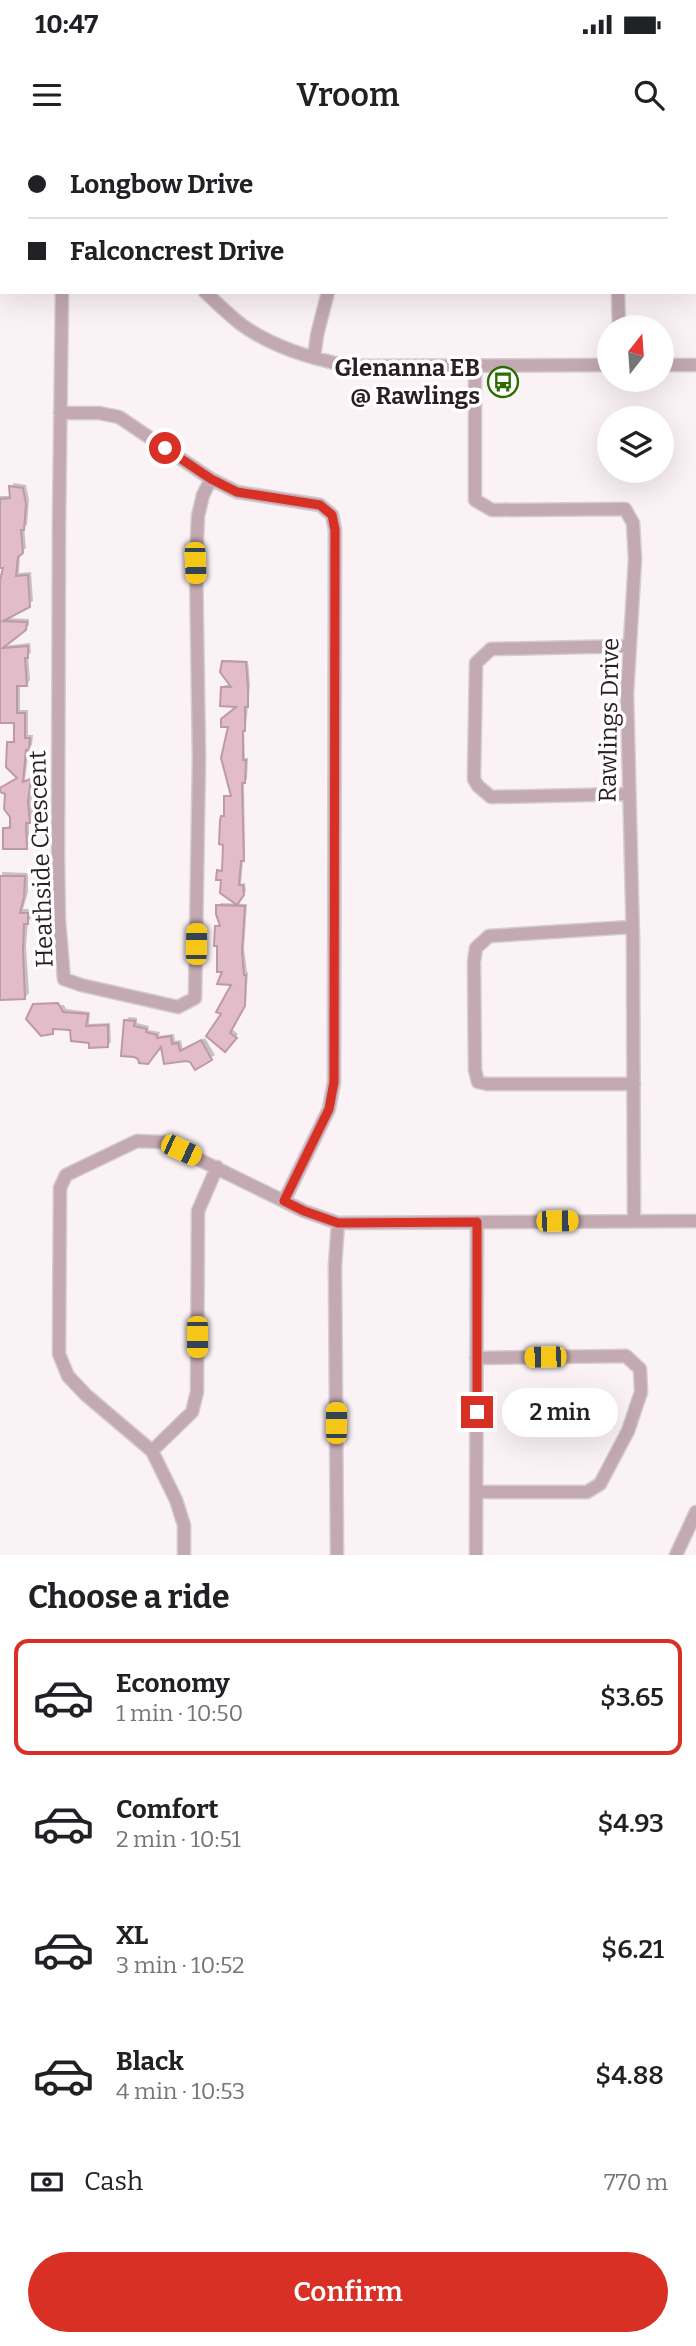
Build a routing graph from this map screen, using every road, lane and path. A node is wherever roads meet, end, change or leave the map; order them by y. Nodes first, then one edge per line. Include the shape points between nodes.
1 (62, 294) edge
2 (207, 294) edge
3 (327, 294) edge
4 (618, 294) edge
5 (619, 315) edge
6 (314, 358) junction
7 (597, 365) edge
8 (674, 365) edge
9 (696, 365) edge
10 (475, 366) junction
11 (60, 413) junction
12 (211, 479) junction
13 (630, 646) junction
14 (628, 794) junction
15 (631, 927) junction
16 (635, 1084) junction
17 (217, 1167) junction
18 (284, 1201) junction
19 (634, 1220) junction
20 (696, 1221) edge
21 (477, 1222) junction
22 (338, 1223) junction
23 (476, 1358) junction
24 (152, 1451) junction
25 (477, 1492) junction
26 (696, 1512) edge
27 (184, 1555) edge
28 (337, 1555) edge
29 (476, 1555) edge
30 (676, 1555) edge

1 - 11 street, Heathside Crescent
2 - 6 street via 242,325 272,343
3 - 6 street
4 - 5 street
6 - 10 street via 348,366
7 - 10 street
8 - 9 street
10 - 13 street, Rawlings Drive via 475,500 492,510 625,509 634,523
11 - 12 street via 119,417
11 - 12 street, Heathside Crescent via 59,921 64,979 178,1007 195,998 199,758 195,563 198,516
12 - 18 street via 237,492 320,505 332,515 335,530 334,1082 329,1109
13 - 14 street, Rawlings Drive
13 - 14 street via 491,649 476,663 474,767 474,779 491,797
14 - 15 street, Rawlings Drive
15 - 16 street, Rawlings Drive
15 - 16 street via 489,936 476,948 474,962 475,1070 478,1082 487,1084
16 - 19 street, Rawlings Drive
17 - 18 street
17 - 24 street via 198,1211 197,1392 192,1412
17 - 24 street via 163,1142 137,1141 66,1175 60,1188 59,1354 68,1376 86,1395
18 - 22 street
19 - 20 street
19 - 21 street
21 - 22 street
21 - 23 street
22 - 28 street
23 - 25 street
23 - 25 street via 626,1356 640,1369 641,1392 628,1431 600,1483 587,1492
24 - 27 street via 184,1525
25 - 29 street
26 - 30 street

